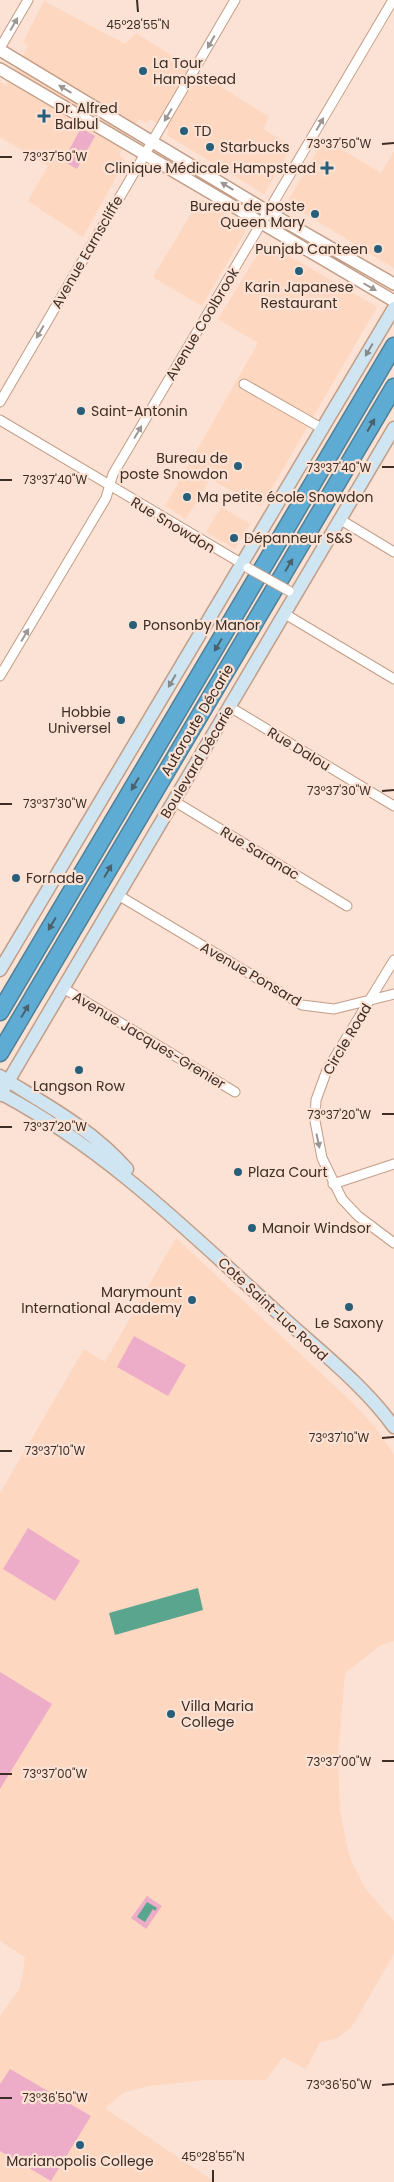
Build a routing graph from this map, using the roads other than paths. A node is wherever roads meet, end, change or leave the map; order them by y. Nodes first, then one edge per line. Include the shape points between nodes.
1 (28, 0) edge
2 (235, 0) edge
3 (393, 0) edge
4 (0, 49) edge
5 (0, 69) edge
6 (152, 142) junction
7 (145, 154) junction
8 (268, 211) junction
9 (261, 224) junction
10 (394, 284) edge
11 (394, 301) edge
12 (394, 308) edge
13 (394, 346) edge
14 (244, 384) dead end
15 (394, 386) edge
16 (0, 402) edge
17 (0, 420) edge
18 (394, 428) edge
19 (323, 430) junction
20 (109, 486) junction
21 (340, 520) junction
22 (394, 552) edge
23 (244, 566) junction
24 (292, 593) junction
25 (285, 614) junction
26 (0, 676) edge
27 (394, 679) edge
28 (230, 707) junction
29 (174, 801) junction
30 (394, 806) edge
31 (118, 895) junction
32 (346, 906) dead end
33 (394, 960) edge
34 (0, 970) edge
35 (63, 988) junction
36 (394, 994) edge
37 (369, 1001) junction
38 (0, 1012) edge
39 (0, 1053) edge
40 (3, 1078) edge
41 (235, 1092) dead end
42 (0, 1094) edge
43 (394, 1164) edge
44 (333, 1184) junction
45 (148, 1194) junction
46 (394, 1244) edge
47 (394, 1427) edge

4 -> 1 street
2 -> 6 street, Avenue Earnscliffe
8 -> 3 street, Avenue Coolbrook
6 -> 4 street
5 - 7 street
6 - 7 street, Avenue Earnscliffe
8 -> 6 street
7 - 9 street
7 -> 16 street, Avenue Earnscliffe
8 - 9 street, Avenue Coolbrook
8 - 10 street
9 -> 11 street
20 -> 9 street, Avenue Coolbrook via 113,474
12 -> 19 main road
13 -> 38 highway, Autoroute Décarie
14 - 19 street
39 -> 15 highway, Autoroute Décarie
17 - 20 street, Rue Snowdon
18 - 21 main road, Boulevard Décarie
19 - 23 main road
20 - 23 street, Rue Snowdon
26 -> 20 street, Avenue Coolbrook via 106,498
21 - 22 street
21 - 24 main road, Boulevard Décarie
23 - 24 street, Rue Snowdon, bridge
23 -> 34 main road
24 - 25 main road, Boulevard Décarie
25 - 27 street
25 - 28 main road, Boulevard Décarie
28 - 29 main road, Boulevard Décarie
28 - 30 street, Rue Dalou
29 - 31 main road, Boulevard Décarie
29 - 32 street, Rue Saranac
31 - 35 main road, Boulevard Décarie
31 - 37 street, Avenue Ponsard via 297,1003 330,1010
33 - 37 street, Circle Road
35 - 40 main road, Boulevard Décarie
35 - 41 street, Avenue Jacques-Grenier
36 - 37 street, Avenue Ponsard
37 -> 44 street, Circle Road via 327,1070 316,1100 317,1141
40 - 42 main road, Boulevard Décarie
40 - 45 main road, Cote Saint-Luc Road via 60,1112 103,1143
42 - 45 main road, Cote Saint-Luc Road via 76,1138
43 - 44 street
44 - 46 street, Circle Road via 352,1210
45 - 47 main road, Cote Saint-Luc Road via 362,1391

